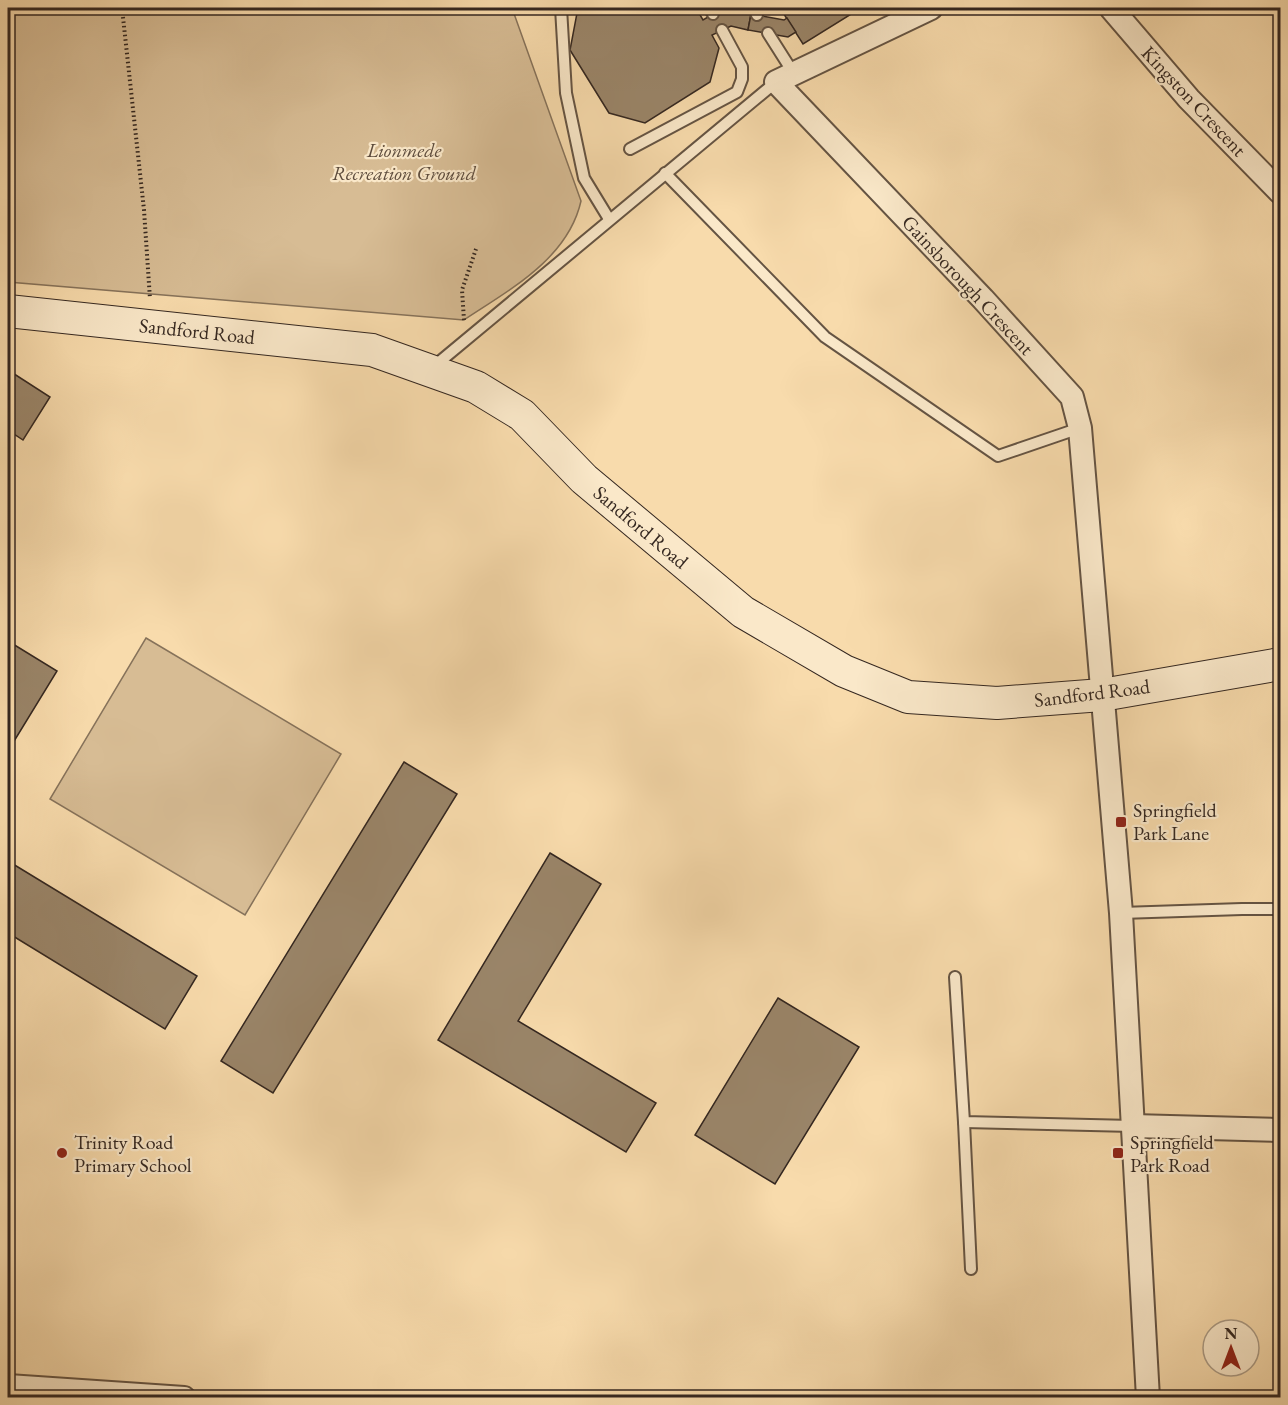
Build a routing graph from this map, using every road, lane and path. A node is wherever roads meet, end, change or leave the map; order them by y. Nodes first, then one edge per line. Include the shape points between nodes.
1 (123, 8) edge
2 (561, 8) edge
3 (931, 8) edge
4 (1111, 8) edge
5 (722, 30) dead end
6 (768, 33) dead end
7 (785, 78) junction
8 (630, 149) dead end
9 (665, 173) junction
10 (1281, 192) edge
11 (609, 219) junction
12 (476, 249) dead end
13 (8, 311) edge
14 (152, 327) junction
15 (469, 338) junction
16 (430, 370) junction
17 (1080, 428) junction
18 (1281, 664) edge
19 (1102, 695) junction
20 (1281, 909) edge
21 (1121, 913) junction
22 (955, 977) dead end
23 (964, 1122) junction
24 (1133, 1126) junction
25 (1281, 1130) edge
26 (971, 1269) dead end
27 (8, 1386) edge
28 (184, 1398) edge
29 (1148, 1398) edge

1 - 14 path
2 - 11 lane via 566,93 584,178
3 - 7 street
4 - 10 street, Kingston Crescent via 1189,99
5 - 8 lane via 742,67 737,92
6 - 7 lane
7 - 9 lane
7 - 17 street, Gainsborough Crescent via 1072,397
9 - 11 lane
9 - 17 lane via 825,336 998,456
11 - 15 lane
12 - 15 path via 462,290
13 - 14 street, Sandford Road
14 - 16 street, Sandford Road via 372,350
15 - 16 lane
16 - 19 street, Sandford Road via 476,387 522,415 584,479 744,612 844,672 908,697 997,703
17 - 19 street, Gainsborough Crescent
18 - 19 street, Sandford Road
19 - 21 street
20 - 21 lane
21 - 24 street
22 - 23 lane
23 - 24 lane
23 - 26 lane
24 - 25 street
24 - 29 street
27 - 28 street

